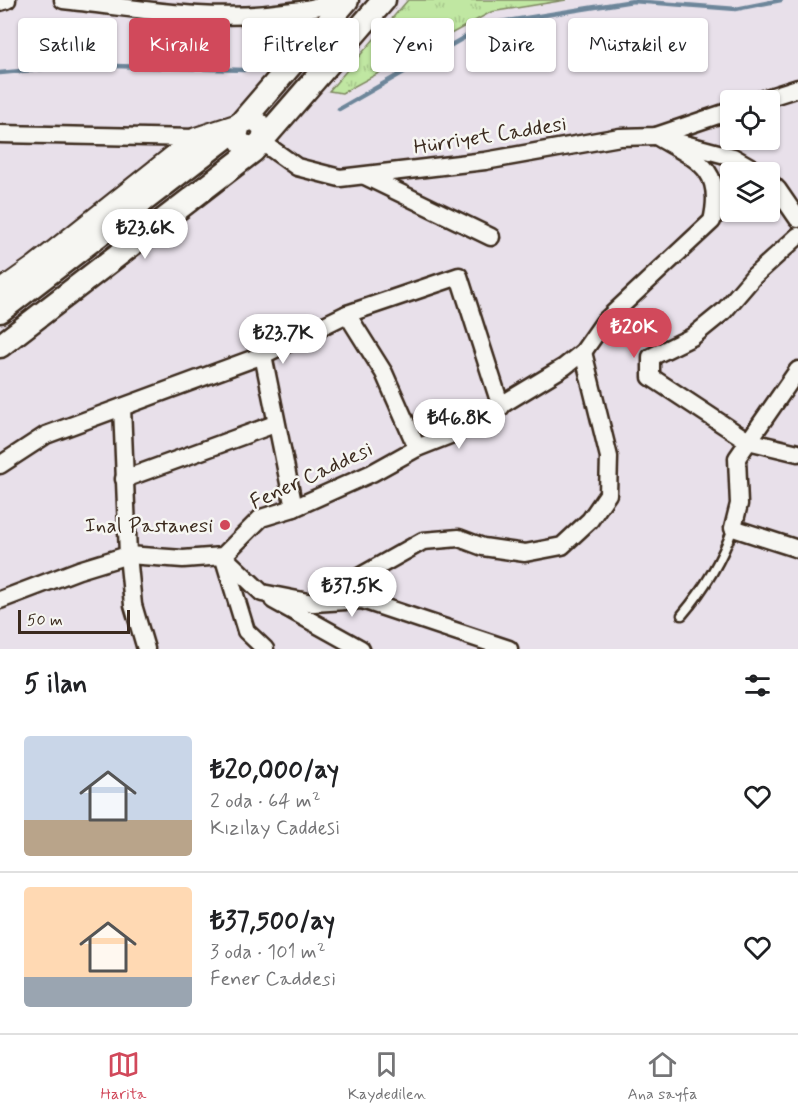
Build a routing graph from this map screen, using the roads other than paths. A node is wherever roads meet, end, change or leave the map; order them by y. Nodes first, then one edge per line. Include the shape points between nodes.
1 (7, 0) edge
2 (63, 0) edge
3 (334, 0) edge
4 (347, 0) edge
5 (384, 0) edge
6 (0, 2) edge
7 (798, 88) edge
8 (780, 94) edge
9 (720, 114) edge
10 (240, 124) junction
11 (0, 134) edge
12 (656, 136) junction
13 (196, 138) junction
14 (262, 142) junction
15 (742, 162) edge
16 (364, 176) junction
17 (780, 193) edge
18 (797, 213) edge
19 (798, 236) edge
20 (491, 237) dead end
21 (0, 291) edge
22 (0, 311) edge
23 (347, 314) junction
24 (0, 346) edge
25 (583, 352) junction
26 (263, 355) junction
27 (798, 370) edge
28 (122, 407) junction
29 (501, 407) junction
30 (275, 424) junction
31 (748, 441) junction
32 (417, 448) junction
33 (798, 453) edge
34 (0, 465) edge
35 (124, 479) junction
36 (294, 508) junction
37 (733, 528) junction
38 (798, 549) edge
39 (128, 555) junction
40 (223, 556) junction
41 (262, 593) junction
42 (0, 600) edge
43 (313, 603) junction
44 (682, 615) dead end
45 (146, 649) edge
46 (265, 649) edge
47 (361, 649) edge
48 (509, 649) edge

1 - 6 street
2 - 3 street via 196,17 252,17
4 - 10 main road
5 - 14 main road
7 - 8 street
9 - 12 street, Hürriyet Caddesi
10 - 13 street
10 - 14 street via 237,132 242,144 255,147
10 - 22 main road
11 - 13 street
12 - 15 street
12 - 16 street, Hürriyet Caddesi via 620,136 485,161
12 - 25 street, Fener Caddesi via 703,163 717,203 712,221 604,322
13 - 21 street
14 - 16 street, Hürriyet Caddesi via 297,166 340,178
14 - 24 main road
16 - 20 street
17 - 18 street
19 - 31 street via 753,276 724,311 692,337 651,357 651,376
23 - 26 street
23 - 29 street via 459,276
23 - 32 street via 384,373
25 - 29 street, Fener Caddesi
25 - 43 street via 609,458 608,494 590,520 562,546 525,553 483,548 459,538 423,541
26 - 28 street
26 - 30 street
27 - 31 street
28 - 34 street via 46,435
28 - 35 street
29 - 32 street, Fener Caddesi via 455,433
30 - 35 street
30 - 36 street
31 - 33 street
31 - 37 street via 737,458 740,504
32 - 36 street, Fener Caddesi
35 - 39 street
36 - 40 street, Fener Caddesi via 261,518
37 - 38 street
37 - 44 lane via 722,560
39 - 40 street via 183,559
39 - 42 street
39 - 45 street via 133,605
40 - 41 street
40 - 46 street via 246,631
41 - 43 street
41 - 47 street
43 - 48 street via 362,600

